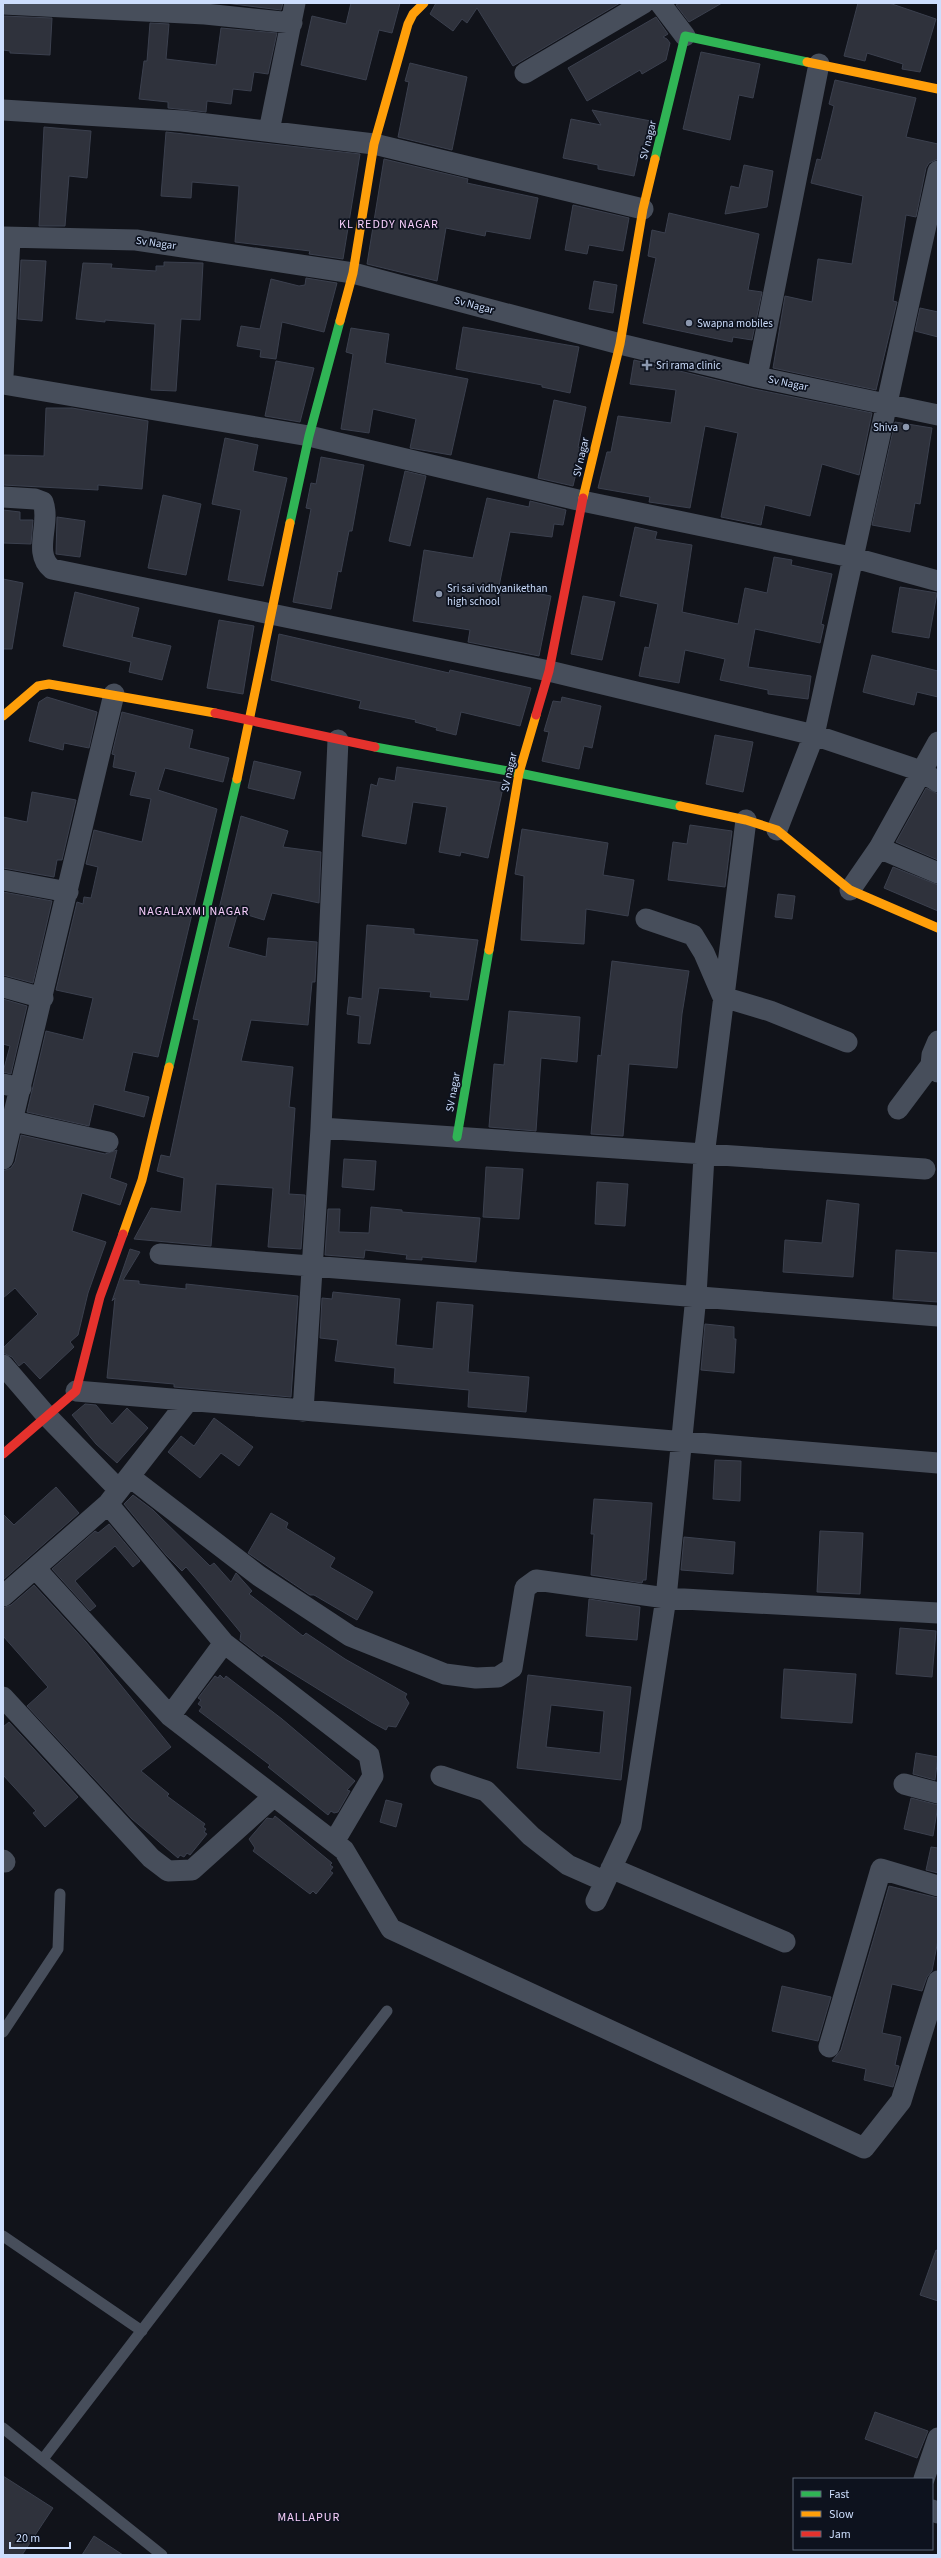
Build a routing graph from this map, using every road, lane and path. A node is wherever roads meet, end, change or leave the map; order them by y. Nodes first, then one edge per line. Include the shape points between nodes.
1 (424, 3) edge
2 (644, 3) edge
3 (660, 3) edge
4 (3, 4) edge
5 (293, 13) edge
6 (686, 36) junction
7 (819, 64) junction
8 (525, 74) dead end
9 (938, 89) edge
10 (3, 110) edge
11 (269, 131) junction
12 (374, 144) junction
13 (938, 171) edge
14 (643, 209) junction
15 (7, 237) edge
16 (354, 273) junction
17 (620, 344) junction
18 (3, 376) edge
19 (757, 377) junction
20 (3, 384) edge
21 (886, 403) junction
22 (938, 414) edge
23 (309, 436) junction
24 (3, 497) edge
25 (582, 501) junction
26 (851, 557) junction
27 (938, 581) edge
28 (269, 616) junction
29 (549, 671) junction
30 (114, 694) junction
31 (3, 716) edge
32 (251, 719) junction
33 (814, 735) junction
34 (338, 740) junction
35 (938, 742) edge
36 (519, 773) junction
37 (930, 776) edge
38 (746, 820) junction
39 (777, 830) junction
40 (879, 848) junction
41 (938, 873) edge
42 (3, 880) edge
43 (850, 890) junction
44 (68, 892) junction
45 (646, 919) dead end
46 (938, 928) edge
47 (3, 987) edge
48 (723, 997) junction
49 (43, 998) junction
50 (938, 1041) edge
51 (847, 1042) dead end
52 (935, 1069) edge
53 (12, 1086) edge
54 (898, 1109) dead end
55 (13, 1121) junction
56 (321, 1128) junction
57 (457, 1137) junction
58 (108, 1142) dead end
59 (704, 1156) junction
60 (3, 1159) edge
61 (925, 1169) dead end
62 (160, 1254) dead end
63 (314, 1266) junction
64 (696, 1296) junction
65 (938, 1316) edge
66 (3, 1366) edge
67 (76, 1392) junction
68 (188, 1401) junction
69 (303, 1411) junction
70 (46, 1415) junction
71 (682, 1442) junction
72 (3, 1454) edge
73 (938, 1463) edge
74 (119, 1490) junction
75 (36, 1568) junction
76 (3, 1596) edge
77 (666, 1598) junction
78 (938, 1613) edge
79 (224, 1643) junction
80 (3, 1697) edge
81 (170, 1716) junction
82 (441, 1776) dead end
83 (904, 1784) dead end
84 (938, 1793) edge
85 (273, 1797) junction
86 (334, 1842) junction
87 (607, 1875) junction
88 (938, 1886) edge
89 (60, 1894) dead end
90 (596, 1901) dead end
91 (785, 1942) dead end
92 (938, 1981) edge
93 (388, 2011) dead end
94 (3, 2032) edge
95 (828, 2047) dead end
96 (3, 2236) edge
97 (142, 2331) junction
98 (3, 2428) edge
99 (938, 2438) edge
100 (43, 2459) junction
101 (924, 2478) edge
102 (162, 2555) edge

1 - 12 street via 413,14 408,24
2 - 8 street
3 - 6 street
4 - 5 street via 205,14
5 - 11 street
6 - 7 street
6 - 14 street, SV nagar
7 - 9 street
7 - 19 street
10 - 11 street via 182,121
11 - 12 street
12 - 14 street
12 - 16 street
13 - 21 street
14 - 17 street, SV nagar
15 - 16 street, Sv Nagar via 136,240
15 - 18 street
16 - 17 street, Sv Nagar
16 - 23 street
17 - 19 street, Sv Nagar
17 - 25 street, SV nagar
19 - 21 street, Sv Nagar
20 - 23 street
21 - 22 street, Sv Nagar
21 - 26 street
23 - 25 street
23 - 28 street
24 - 28 street via 43,502 46,511 42,556 45,564 52,570
25 - 26 street
25 - 29 street, SV nagar
26 - 27 street
26 - 33 street
28 - 29 street
28 - 32 street
29 - 33 street
29 - 36 street, SV nagar
30 - 31 street via 49,684 38,686
30 - 32 street
30 - 44 street
32 - 34 street
32 - 67 street via 142,1180 100,1297
33 - 37 street
33 - 39 street
34 - 36 street
34 - 56 street
35 - 37 street
36 - 38 street
36 - 57 street, SV nagar
37 - 40 street
38 - 39 street
38 - 48 street
39 - 43 street
40 - 41 street
40 - 43 street
42 - 44 street
43 - 46 street
44 - 49 street
45 - 48 street via 693,935 704,952
47 - 49 street
48 - 51 street via 770,1011
48 - 59 street
49 - 53 street
50 - 52 street via 932,1055
52 - 54 street
53 - 55 street
55 - 58 street
55 - 60 street
56 - 57 street
56 - 63 street
57 - 59 street
59 - 61 street
59 - 64 street
62 - 63 street
63 - 64 street
63 - 69 street
64 - 65 street
64 - 71 street
66 - 70 street
67 - 68 street
67 - 70 street
68 - 69 street
68 - 74 street
69 - 71 street
70 - 72 street
70 - 74 street
71 - 73 street
71 - 77 street
74 - 75 street
74 - 77 street via 259,1576 350,1636 444,1674 476,1678 498,1677 512,1668 525,1588 536,1580
74 - 79 street
75 - 76 street
75 - 81 street
77 - 78 street
77 - 87 street via 631,1826
79 - 81 street
79 - 86 street via 369,1755 373,1776
80 - 85 street via 151,1858 168,1870 192,1870
81 - 85 street
82 - 87 street via 486,1791 531,1836 568,1865
83 - 84 street
85 - 86 street
86 - 92 street via 344,1850 391,1929 864,2148 901,2101
87 - 90 street
87 - 91 street
88 - 95 street via 881,1869
89 - 94 lane via 58,1949
93 - 97 lane
96 - 97 lane
97 - 100 lane
98 - 100 lane
99 - 101 street
100 - 102 lane

